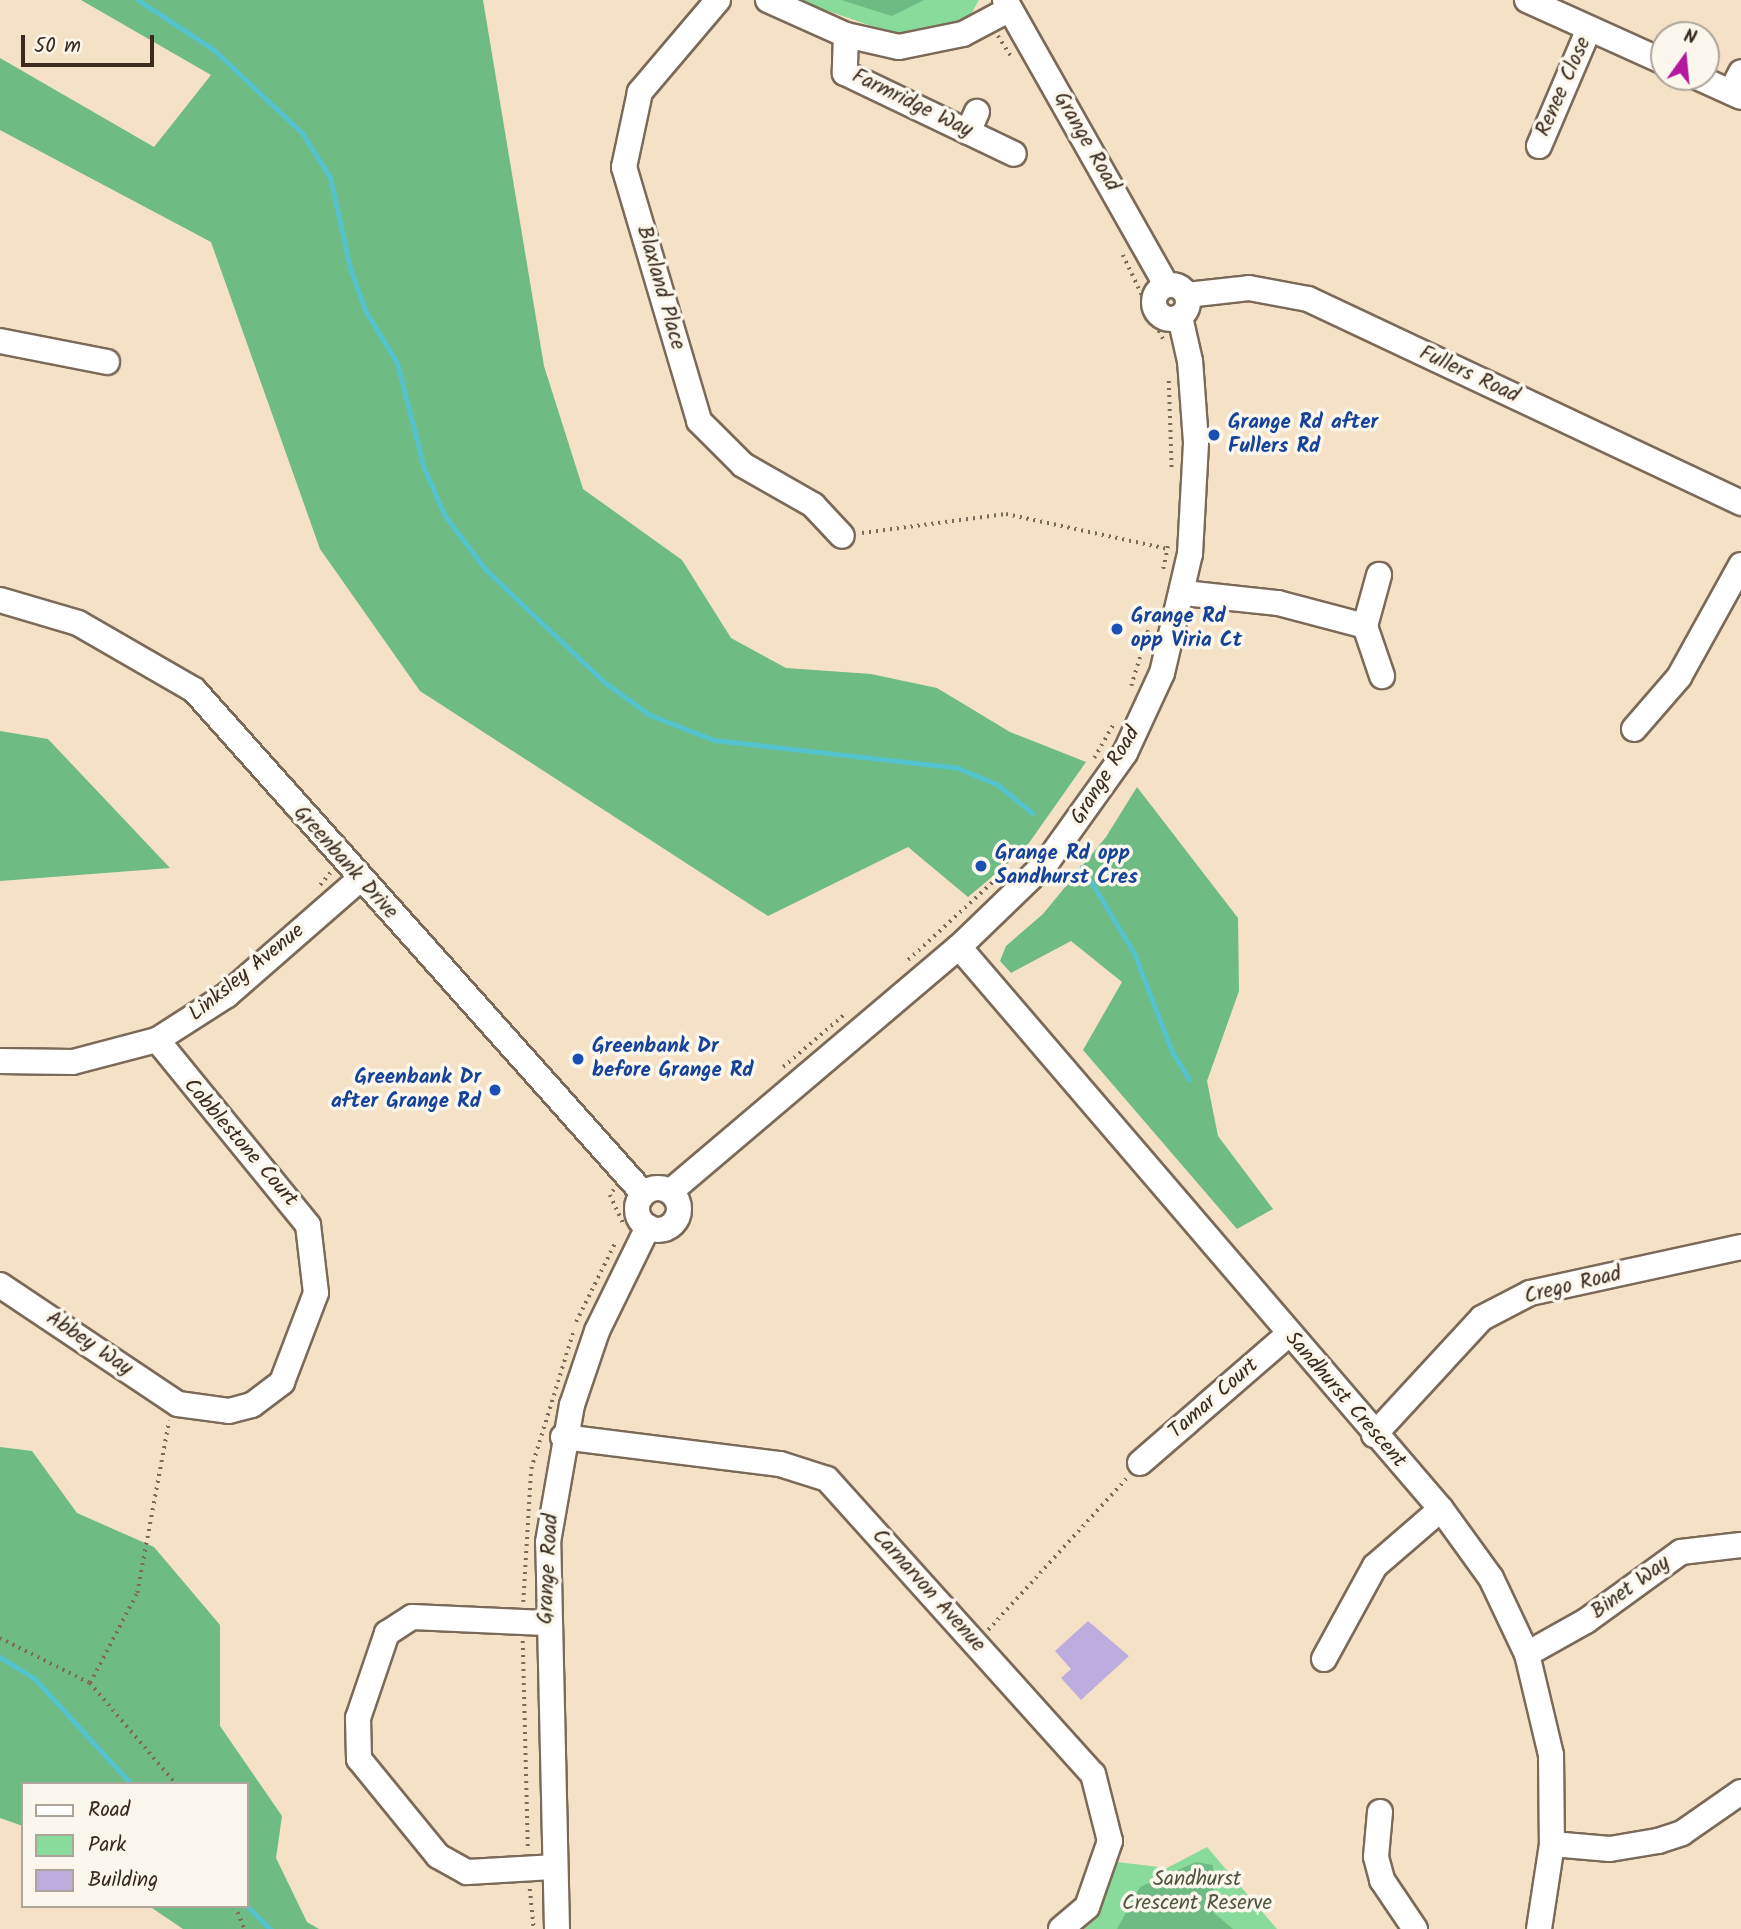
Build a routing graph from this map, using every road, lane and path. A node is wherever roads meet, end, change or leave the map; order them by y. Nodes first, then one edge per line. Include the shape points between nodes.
1 (718, 0) edge
2 (768, 0) edge
3 (1527, 0) edge
4 (1001, 9) edge
5 (1590, 29) junction
6 (846, 35) junction
7 (1650, 56) edge
8 (1017, 65) dead end
9 (1720, 83) edge
10 (1738, 87) edge
11 (1538, 146) dead end
12 (1014, 153) dead end
13 (1117, 242) dead end
14 (1177, 299) junction
15 (0, 341) edge
16 (1166, 352) dead end
17 (107, 362) dead end
18 (1169, 376) dead end
19 (1172, 483) dead end
20 (1741, 503) edge
21 (1169, 530) dead end
22 (842, 536) joint
23 (1179, 552) junction
24 (1741, 565) edge
25 (1162, 574) dead end
26 (1379, 575) dead end
27 (1184, 593) junction
28 (0, 600) edge
29 (1151, 623) dead end
30 (1365, 626) junction
31 (1382, 676) dead end
32 (1127, 695) dead end
33 (1117, 719) dead end
34 (1634, 729) dead end
35 (1091, 763) dead end
36 (341, 860) junction
37 (1004, 872) dead end
38 (360, 879) junction
39 (315, 890) dead end
40 (959, 947) junction
41 (902, 966) dead end
42 (850, 1009) dead end
43 (157, 1040) junction
44 (0, 1061) edge
45 (771, 1077) dead end
46 (635, 1186) junction
47 (671, 1191) junction
48 (648, 1227) junction
49 (1741, 1247) edge
50 (0, 1285) edge
51 (1288, 1335) junction
52 (178, 1404) junction
53 (1374, 1435) junction
54 (563, 1437) junction
55 (1140, 1464) joint
56 (1441, 1509) junction
57 (1741, 1545) edge
58 (534, 1622) junction
59 (992, 1626) dead end
60 (0, 1638) edge
61 (1527, 1654) junction
62 (1324, 1659) dead end
63 (90, 1683) junction
64 (174, 1782) edge
65 (1741, 1791) edge
66 (1380, 1812) dead end
67 (1552, 1844) junction
68 (541, 1868) junction
69 (236, 1908) edge
70 (245, 1929) edge
71 (534, 1929) edge
72 (557, 1929) edge
73 (1061, 1929) edge
74 (1415, 1929) edge
75 (1539, 1929) edge

1 - 22 street, Blaxland Place via 640,92 624,167 699,421 743,465 813,505
2 - 6 street
3 - 5 street
4 - 6 street via 922,46
4 - 8 path
4 - 14 street, Grange Road
5 - 7 street
5 - 11 street, Renee Close
6 - 12 street, Farmridge Way via 845,74 973,122
9 - 10 street
13 - 16 path
14 - 20 street, Fullers Road via 1249,288 1308,299
14 - 23 street, Grange Road via 1190,361 1196,442
15 - 17 street
18 - 19 path
21 - 23 path
22 - 23 path via 1006,514
23 - 25 path
23 - 27 street, Grange Road
24 - 34 street via 1679,677
26 - 30 street
27 - 30 street via 1278,603
27 - 40 street, Grange Road via 1157,683 1092,808 1047,862
28 - 36 street, Greenbank Drive via 78,623 194,690
29 - 32 path
30 - 31 street
33 - 35 path
36 - 38 street, Greenbank Drive
36 - 39 path
37 - 41 path
38 - 43 street, Linksley Avenue via 227,995
38 - 46 street, Greenbank Drive
40 - 47 street, Grange Road
40 - 51 street, Sandhurst Crescent
42 - 45 path
43 - 44 street, Linksley Avenue via 73,1062
43 - 52 street, Cobblestone Court via 309,1225 317,1259 316,1293 302,1342 271,1395 229,1411
46 - 47 street
46 - 48 street via 637,1212
46 - 58 path via 610,1195 624,1216 623,1228 585,1294 543,1416 525,1518
47 - 48 street via 680,1205 676,1220 663,1230
48 - 54 street, Grange Road via 597,1331
49 - 53 street, Crego Road via 1530,1293 1494,1312
50 - 52 street, Abbey Way
51 - 53 street, Sandhurst Crescent
51 - 55 street, Tamar Court
52 - 63 path via 164,1430 137,1593
53 - 56 street, Sandhurst Crescent
54 - 58 street, Grange Road
54 - 73 street, Carnarvon Avenue via 780,1464 827,1479 1093,1774 1110,1841 1087,1906
55 - 59 path
56 - 61 street, Sandhurst Crescent via 1491,1578
56 - 62 street via 1375,1566
57 - 61 street, Binet Way via 1681,1552 1586,1621
58 - 68 street, Grange Road
58 - 68 path
58 - 68 street via 412,1617 387,1633 358,1718 359,1759 438,1856 467,1872
60 - 63 path
61 - 67 street, Sandhurst Crescent via 1551,1755
63 - 64 path
65 - 67 street via 1682,1833 1658,1841 1610,1849
66 - 74 street via 1376,1857 1382,1880
67 - 75 street, Sandhurst Crescent
68 - 71 path
68 - 72 street, Grange Road
69 - 70 path

